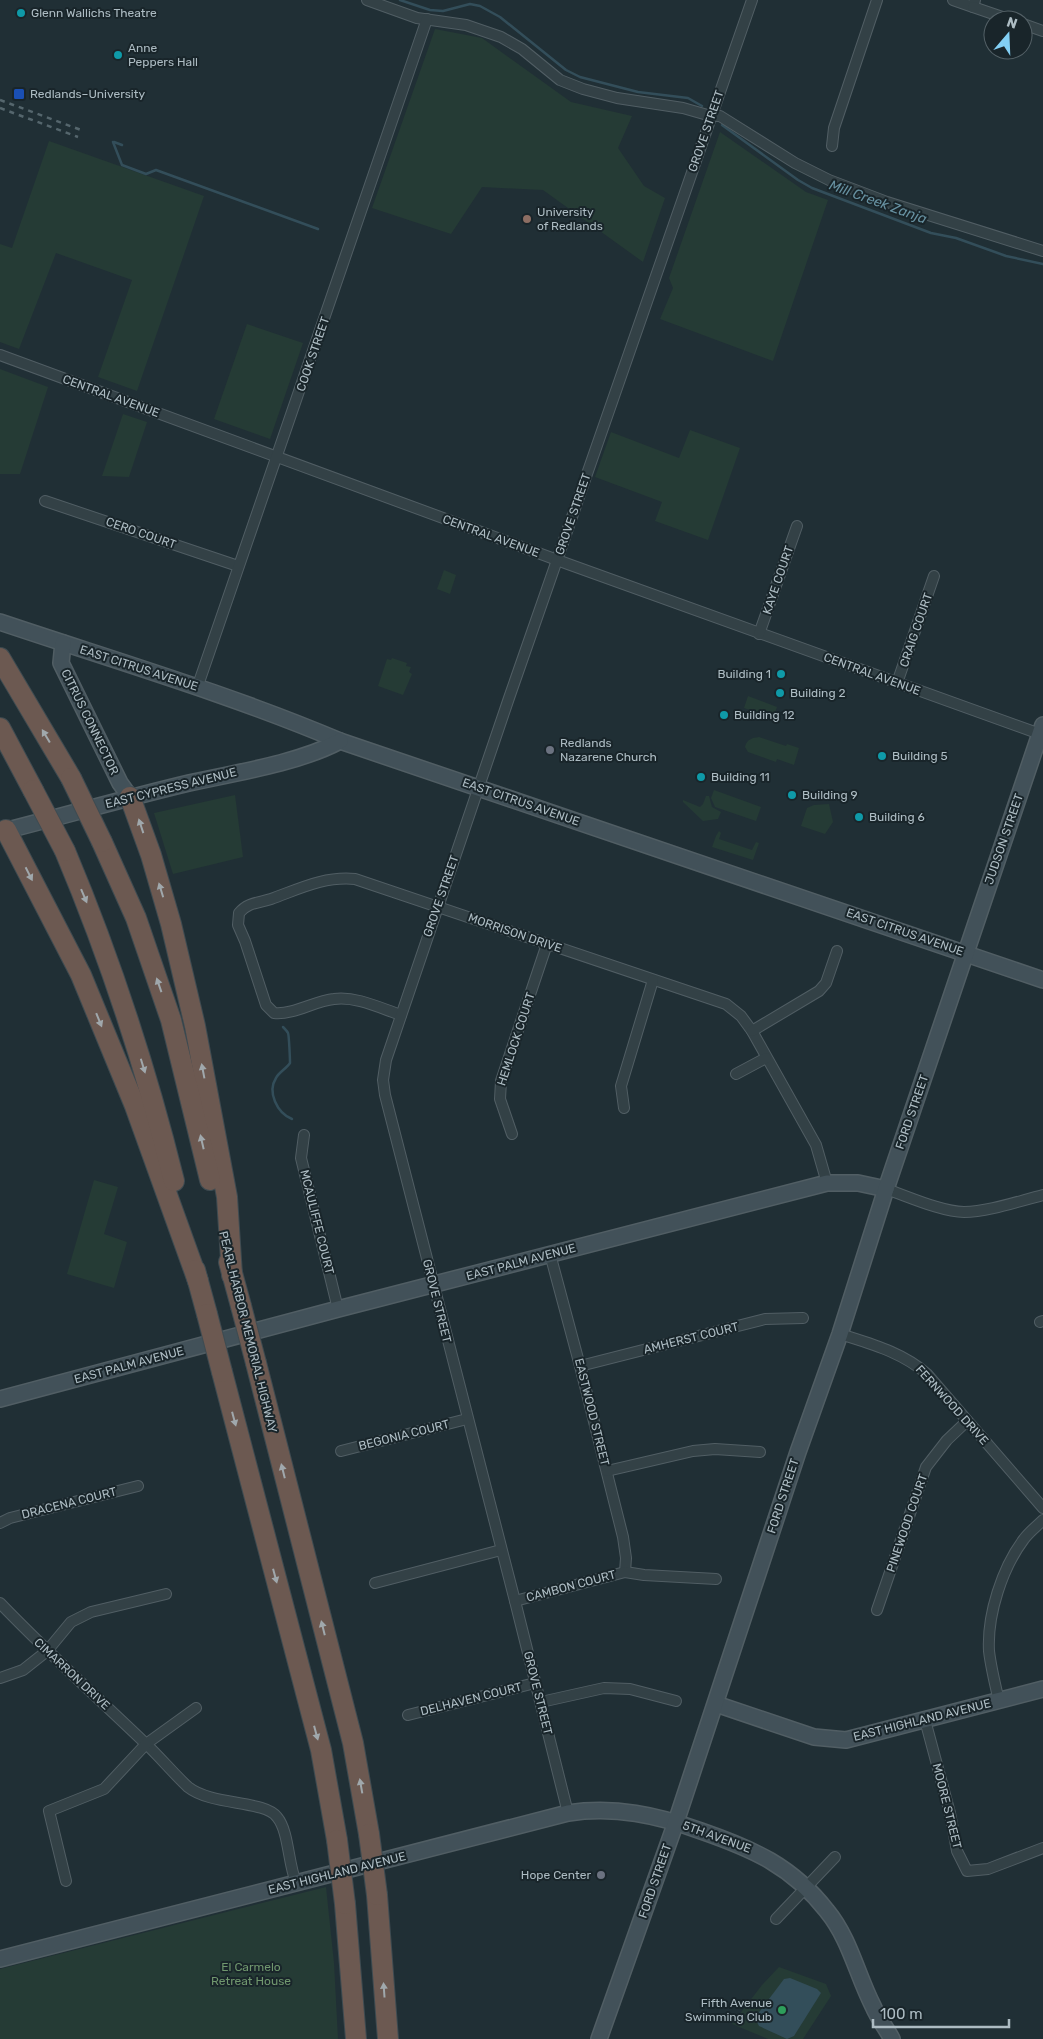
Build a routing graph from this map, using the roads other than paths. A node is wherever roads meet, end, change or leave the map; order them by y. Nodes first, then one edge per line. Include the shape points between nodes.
1 (367, 0) edge
2 (752, 0) edge
3 (877, 0) edge
4 (953, 0) edge
5 (974, 4) edge
6 (988, 10) edge
7 (427, 19) junction
8 (711, 116) junction
9 (832, 146) dead end
10 (1043, 251) edge
11 (0, 355) edge
12 (277, 457) junction
13 (45, 501) dead end
14 (797, 526) dead end
15 (557, 560) junction
16 (238, 566) junction
17 (934, 576) dead end
18 (0, 622) edge
19 (759, 634) junction
20 (63, 643) junction
21 (0, 658) edge
22 (897, 683) junction
23 (197, 688) junction
24 (0, 728) edge
25 (1041, 729) edge
26 (340, 741) junction
27 (478, 787) junction
28 (130, 797) junction
29 (3, 831) edge
30 (437, 906) junction
31 (547, 944) junction
32 (837, 951) dead end
33 (965, 953) junction
34 (653, 980) junction
35 (1043, 980) edge
36 (401, 1015) junction
37 (752, 1031) junction
38 (766, 1058) junction
39 (736, 1074) dead end
40 (624, 1108) dead end
41 (512, 1134) dead end
42 (304, 1135) dead end
43 (827, 1183) junction
44 (886, 1189) junction
45 (1043, 1195) edge
46 (550, 1254) junction
47 (232, 1275) junction
48 (198, 1281) junction
49 (433, 1285) junction
50 (338, 1309) junction
51 (803, 1318) dead end
52 (840, 1334) junction
53 (580, 1366) junction
54 (0, 1399) edge
55 (467, 1419) junction
56 (967, 1421) junction
57 (341, 1451) dead end
58 (760, 1452) dead end
59 (607, 1471) junction
60 (138, 1486) dead end
61 (1043, 1508) edge
62 (1043, 1520) edge
63 (0, 1523) edge
64 (501, 1550) junction
65 (626, 1572) junction
66 (716, 1579) dead end
67 (375, 1583) dead end
68 (166, 1594) dead end
69 (515, 1601) junction
70 (0, 1603) edge
71 (877, 1610) dead end
72 (46, 1651) junction
73 (0, 1678) edge
74 (535, 1683) junction
75 (1043, 1689) edge
76 (676, 1701) dead end
77 (999, 1701) junction
78 (540, 1702) junction
79 (716, 1704) junction
80 (196, 1708) dead end
81 (408, 1715) dead end
82 (925, 1720) junction
83 (146, 1744) junction
84 (568, 1813) junction
85 (676, 1822) junction
86 (1043, 1848) edge
87 (835, 1856) dead end
88 (66, 1881) dead end
89 (296, 1882) junction
90 (806, 1888) junction
91 (776, 1919) dead end
92 (0, 1959) edge
93 (356, 2039) edge
94 (388, 2039) edge
95 (599, 2039) edge
96 (892, 2039) edge

1 - 7 street
2 - 8 street, GROVE STREET
3 - 9 street via 834,128
4 - 5 street
5 - 6 street
7 - 8 street via 466,25 501,37 522,49 560,80 584,89
7 - 12 street, COOK STREET
8 - 10 street via 720,116 795,163 829,180
8 - 15 street, GROVE STREET
11 - 12 street, CENTRAL AVENUE
12 - 15 street, CENTRAL AVENUE
12 - 16 street, COOK STREET
13 - 16 street, CERO COURT
14 - 19 street, KAYE COURT
15 - 19 street, CENTRAL AVENUE
15 - 27 street, GROVE STREET
16 - 23 street, COOK STREET
17 - 22 street, CRAIG COURT
18 - 20 main road, EAST CITRUS AVENUE
19 - 22 street, CENTRAL AVENUE
20 - 23 main road, EAST CITRUS AVENUE
20 - 28 main road, CITRUS CONNECTOR via 61,663 120,784
47 -> 21 highway, PEARL HARBOR MEMORIAL HIGHWAY, bridge via 171,1020 136,918 71,778
22 - 25 street, CENTRAL AVENUE
23 - 26 main road, EAST CITRUS AVENUE
24 -> 48 highway, bridge via 65,851 93,917 157,1112
25 - 33 main road, JUDSON STREET
26 - 27 main road, EAST CITRUS AVENUE
26 - 28 main road, EAST CYPRESS AVENUE via 320,751
27 - 30 street, GROVE STREET
27 - 33 main road, EAST CITRUS AVENUE
28 - 29 main road, EAST CYPRESS AVENUE
47 -> 28 highway via 227,1197 195,1026 171,924
29 -> 48 highway via 81,975 135,1106
30 - 31 street, MORRISON DRIVE
30 - 36 street, GROVE STREET
30 - 36 street, MORRISON DRIVE via 355,880 337,879 248,904 239,913 238,925 266,1005 274,1013 333,998 346,998
31 - 34 street, MORRISON DRIVE
31 - 41 street, HEMLOCK COURT via 501,1081 500,1099
32 - 37 street via 826,983 818,992
33 - 35 main road, EAST CITRUS AVENUE
33 - 44 main road, FORD STREET
34 - 37 street, MORRISON DRIVE via 726,1004
34 - 40 street via 621,1086
36 - 49 street, GROVE STREET via 386,1060 385,1095
37 - 38 street, MORRISON DRIVE
38 - 39 street
38 - 43 street, MORRISON DRIVE via 816,1145
42 - 50 street, MCAULIFFE COURT via 301,1158
43 - 44 main road, EAST PALM AVENUE via 858,1183
43 - 46 main road, EAST PALM AVENUE
44 - 45 street, EAST PALM AVENUE via 963,1212
44 - 52 main road, FORD STREET
46 - 49 main road, EAST PALM AVENUE
46 - 53 street, EASTWOOD STREET
94 -> 47 highway, PEARL HARBOR MEMORIAL HIGHWAY, bridge via 377,1895 353,1743
48 -> 93 highway, bridge via 321,1750 345,1904
49 - 50 main road, EAST PALM AVENUE
49 - 55 street, GROVE STREET
50 - 54 main road, EAST PALM AVENUE
51 - 53 street, AMHERST COURT via 766,1319
52 - 56 street, FERNWOOD DRIVE via 907,1358 927,1374
52 - 79 main road, FORD STREET
53 - 59 street, EASTWOOD STREET
55 - 57 street, BEGONIA COURT
55 - 64 street, GROVE STREET
56 - 61 street, FERNWOOD DRIVE
56 - 71 street, PINEWOOD COURT via 926,1467
58 - 59 street via 693,1451
59 - 65 street, EASTWOOD STREET via 623,1537
60 - 63 street, DRACENA COURT
62 - 77 street via 1014,1555 995,1605 989,1650
64 - 67 street
64 - 69 street, GROVE STREET
65 - 66 street, CAMBON COURT via 644,1576
65 - 69 street, CAMBON COURT
68 - 72 street via 91,1612 71,1622
69 - 74 street, GROVE STREET
70 - 72 street, CIMARRON DRIVE
72 - 73 street via 23,1670
72 - 83 street, CIMARRON DRIVE
74 - 78 street, GROVE STREET
74 - 81 street, DELHAVEN COURT
75 - 77 main road, EAST HIGHLAND AVENUE
76 - 78 street via 630,1689 604,1688
77 - 82 main road, EAST HIGHLAND AVENUE
78 - 84 street, GROVE STREET
79 - 82 main road, EAST HIGHLAND AVENUE via 814,1737 829,1739 846,1740
79 - 85 main road, FORD STREET
80 - 83 street
82 - 86 street, MOORE STREET via 957,1851 967,1871 988,1869
83 - 88 street via 104,1789 48,1810
83 - 89 street, CIMARRON DRIVE via 190,1788 222,1802 262,1808 277,1816
84 - 85 main road, EAST HIGHLAND AVENUE via 619,1810
84 - 89 main road, EAST HIGHLAND AVENUE
85 - 90 main road, 5TH AVENUE via 766,1857
85 - 95 main road, FORD STREET
87 - 90 street
89 - 92 main road, EAST HIGHLAND AVENUE
90 - 91 street
90 - 96 main road, 5TH AVENUE via 828,1911 847,1941 873,2007

